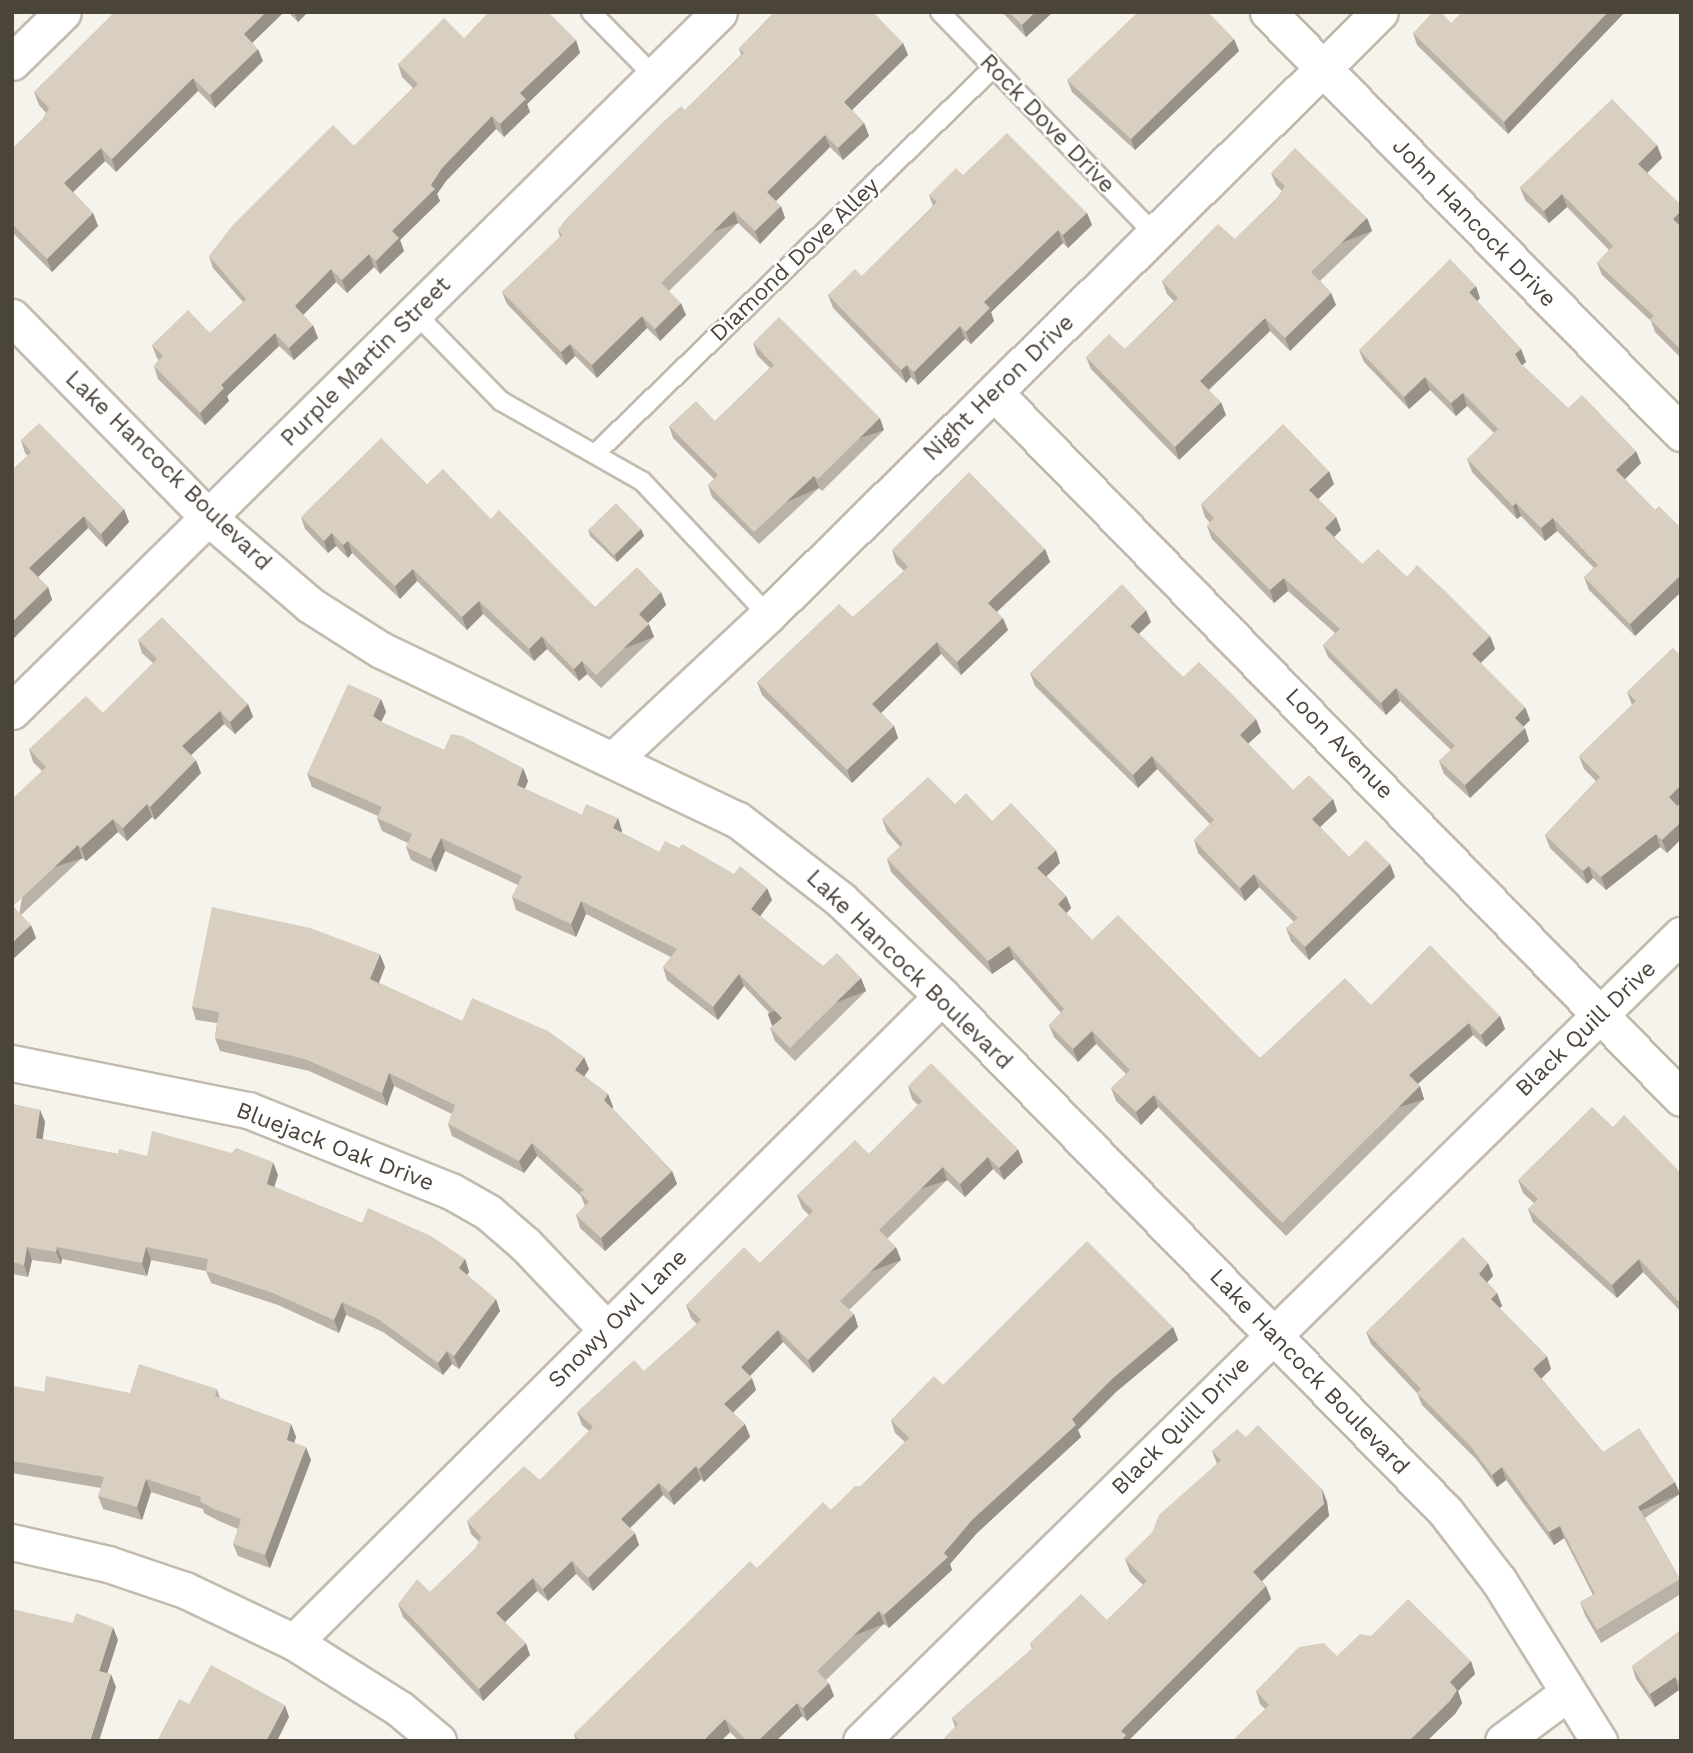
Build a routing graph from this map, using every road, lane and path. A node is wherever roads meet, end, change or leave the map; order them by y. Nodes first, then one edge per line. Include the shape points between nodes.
1 (63, 12) edge
2 (591, 12) edge
3 (719, 12) edge
4 (940, 12) edge
5 (1268, 12) edge
6 (1380, 12) edge
7 (12, 62) edge
8 (993, 68) junction
9 (1323, 69) junction
10 (654, 76) junction
11 (1155, 235) junction
12 (415, 313) junction
13 (12, 317) edge
14 (994, 392) junction
15 (1681, 433) edge
16 (597, 452) junction
17 (209, 518) junction
18 (768, 615) junction
19 (12, 711) edge
20 (613, 760) junction
21 (1681, 935) edge
22 (942, 996) junction
23 (1600, 1015) junction
24 (12, 1063) edge
25 (1681, 1098) edge
26 (607, 1330) junction
27 (1272, 1335) junction
28 (12, 1542) edge
29 (294, 1642) junction
30 (1566, 1694) junction
31 (438, 1741) edge
32 (861, 1741) edge
33 (1503, 1741) edge
34 (1599, 1741) edge

1 - 7 street
2 - 10 lane
3 - 10 street, Purple Martin Street
4 - 8 lane, Rock Dove Drive
5 - 9 street, John Hancock Drive
6 - 9 street, Night Heron Drive
8 - 11 lane, Rock Dove Drive
8 - 16 lane, Diamond Dove Alley
9 - 11 street, Night Heron Drive
9 - 15 street, John Hancock Drive
10 - 12 street, Purple Martin Street
11 - 14 street, Night Heron Drive
12 - 16 lane via 501,401
12 - 17 street, Purple Martin Street
13 - 17 street, Lake Hancock Boulevard
14 - 18 street, Night Heron Drive
14 - 23 street, Loon Avenue
16 - 18 lane via 642,481
17 - 19 street, Purple Martin Street
17 - 20 street, Lake Hancock Boulevard via 310,605 381,650
18 - 20 street, Night Heron Drive
20 - 22 street, Lake Hancock Boulevard via 738,820 841,900
21 - 23 street, Black Quill Drive
22 - 26 street, Snowy Owl Lane
22 - 27 street, Lake Hancock Boulevard
23 - 25 street, Loon Avenue
23 - 27 street, Black Quill Drive
24 - 26 street, Bluejack Oak Drive via 248,1110 451,1191 488,1212 526,1245
26 - 29 street, Snowy Owl Lane
27 - 30 street, Lake Hancock Boulevard via 1445,1511 1499,1581
27 - 32 street, Black Quill Drive
28 - 29 street via 96,1560 185,1590
29 - 31 street via 400,1709
30 - 33 street
30 - 34 street, Lake Hancock Boulevard

